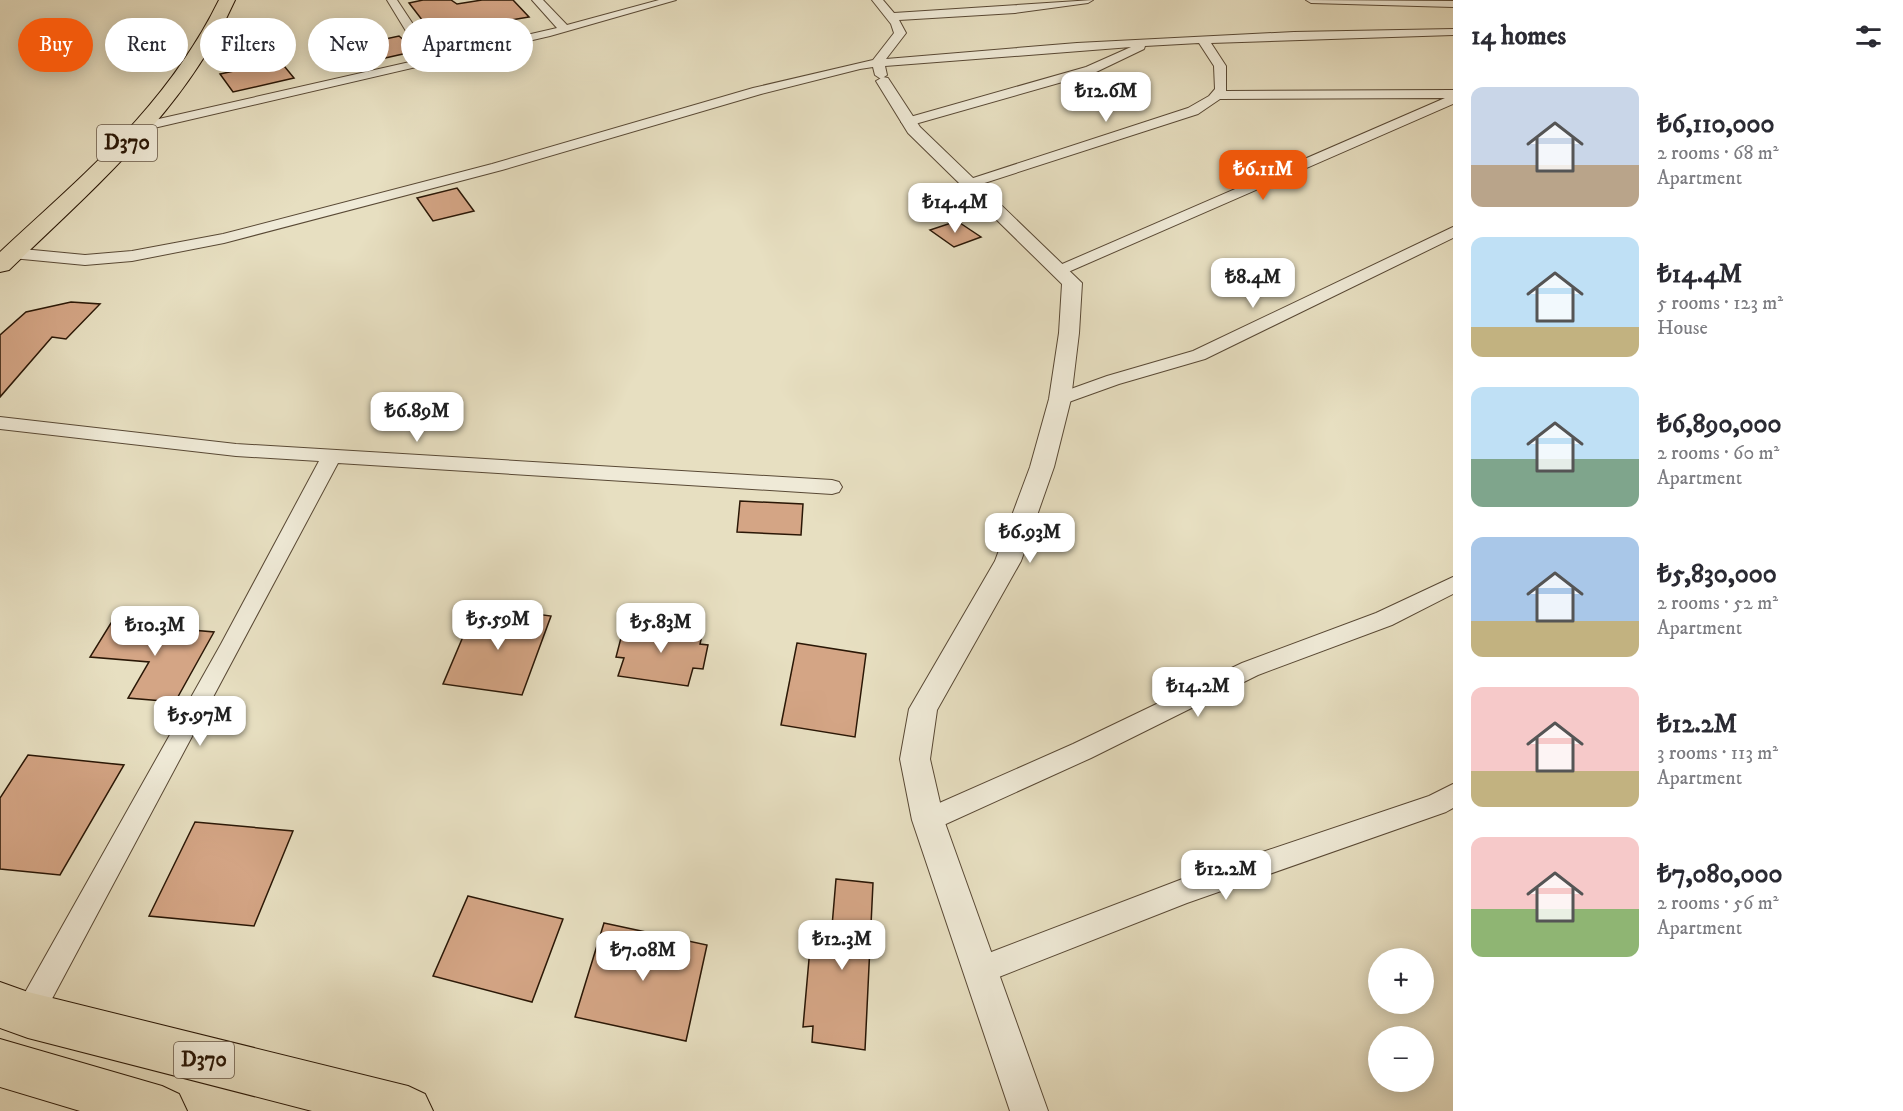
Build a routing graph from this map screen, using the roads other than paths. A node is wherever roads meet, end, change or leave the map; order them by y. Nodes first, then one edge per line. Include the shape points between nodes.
1 (207, 0) edge
2 (228, 0) edge
3 (392, 0) edge
4 (537, 0) edge
5 (670, 0) edge
6 (877, 0) edge
7 (1088, 0) edge
8 (1311, 0) edge
9 (1453, 4) edge
10 (891, 16) junction
11 (403, 18) edge
12 (564, 29) junction
13 (1453, 32) edge
14 (188, 36) edge
15 (533, 36) edge
16 (1203, 40) junction
17 (1148, 42) junction
18 (401, 67) edge
19 (881, 73) junction
20 (1453, 94) edge
21 (1217, 95) junction
22 (1453, 99) edge
23 (136, 103) dead end
24 (908, 122) junction
25 (141, 127) junction
26 (969, 184) junction
27 (1453, 232) edge
28 (4, 253) edge
29 (1059, 271) junction
30 (1060, 399) junction
31 (0, 423) edge
32 (332, 456) junction
33 (832, 488) dead end
34 (1453, 585) edge
35 (1453, 795) edge
36 (928, 820) junction
37 (981, 970) junction
38 (14, 1010) edge
39 (0, 1063) edge
40 (162, 1111) edge
41 (408, 1111) edge
42 (1029, 1111) edge

1 - 14 highway via 198,24
2 - 25 highway, D370 via 188,72
3 - 11 street
4 - 12 street
5 - 12 street
6 - 10 street
7 - 10 street via 970,13
8 - 9 street
10 - 19 street via 900,33 878,61
12 - 15 street
13 - 16 street
16 - 17 street
16 - 21 street via 1220,66 1221,89
17 - 19 street via 1077,46
17 - 24 street via 1090,70
18 - 25 street
19 - 24 street
19 - 28 street via 860,65 497,167 224,238 132,256 85,260
20 - 21 street
21 - 26 street via 1193,111
22 - 29 street
23 - 28 highway, D370
24 - 26 street
25 - 28 highway, D370
26 - 29 street
27 - 30 street via 1199,355
29 - 30 street via 1072,283
30 - 36 street via 1042,466 1008,561 923,709 915,759
31 - 32 street via 236,450
32 - 33 street
32 - 38 street via 229,650
34 - 36 street via 1384,619 1250,669
35 - 37 street via 1437,804 1185,891
36 - 37 street
37 - 42 street
38 - 41 highway, D370
39 - 40 highway

